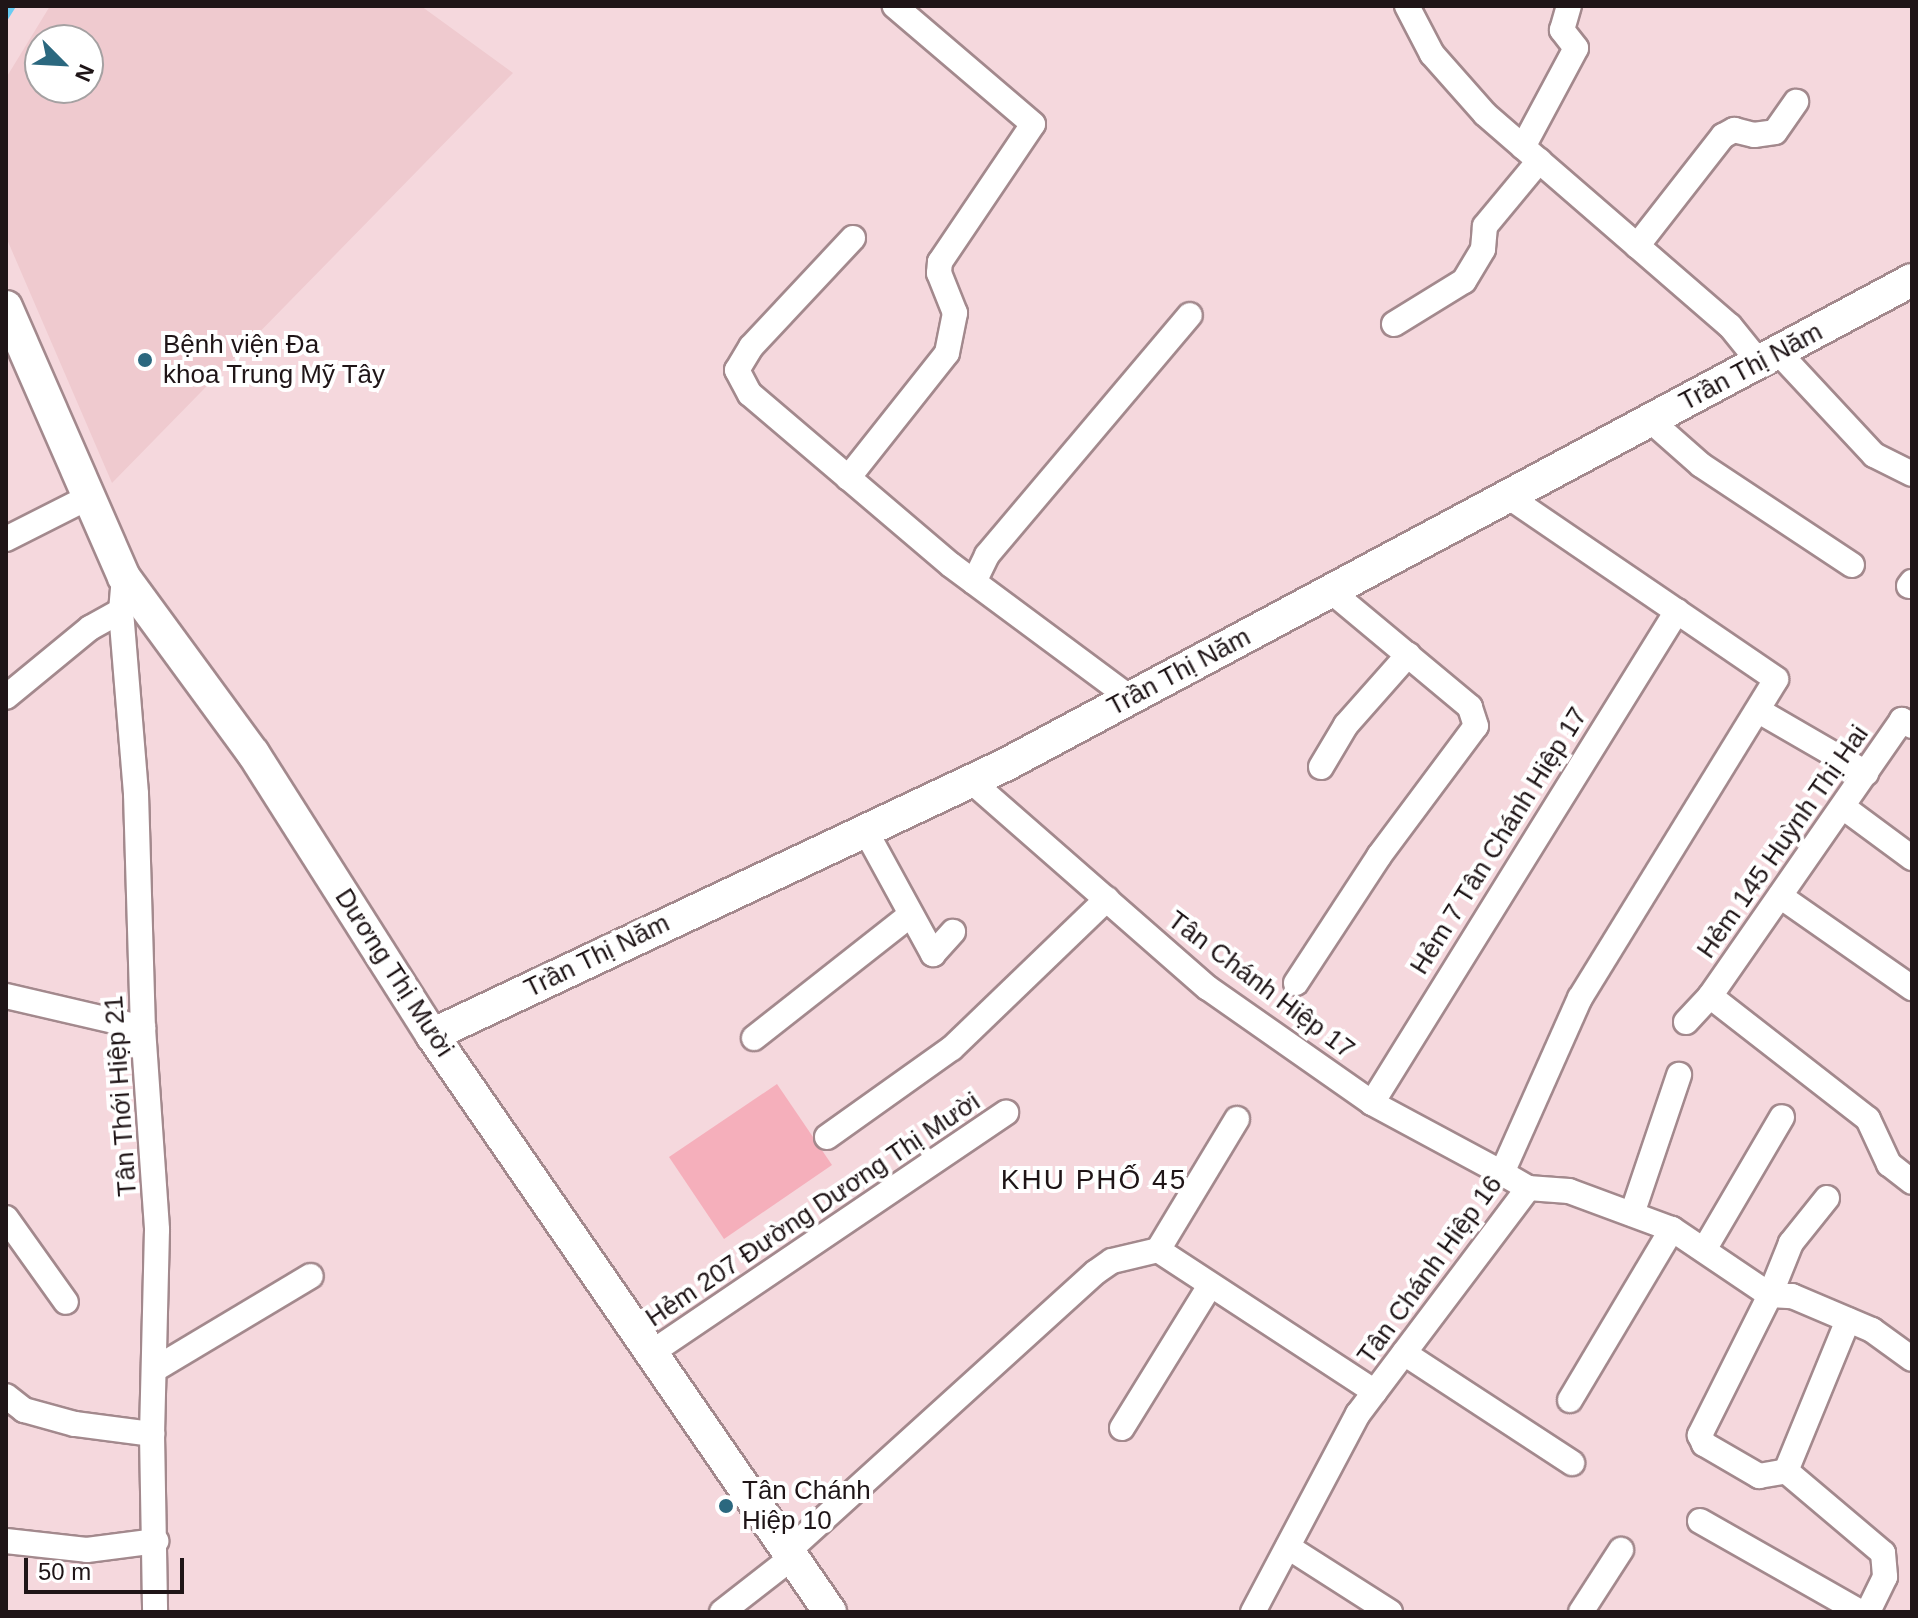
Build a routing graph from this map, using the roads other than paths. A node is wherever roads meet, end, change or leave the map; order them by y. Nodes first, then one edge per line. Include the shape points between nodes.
1 (895, 6) edge
2 (1407, 6) edge
3 (1569, 6) edge
4 (1796, 102) dead end
5 (1531, 154) junction
6 (853, 238) dead end
7 (1637, 246) junction
8 (1912, 280) edge
9 (6, 307) edge
10 (1190, 315) dead end
11 (1394, 324) dead end
12 (1768, 357) junction
13 (1650, 420) junction
14 (1912, 474) edge
15 (848, 478) junction
16 (1508, 496) junction
17 (89, 497) junction
18 (6, 539) edge
19 (1852, 565) dead end
20 (124, 577) junction
21 (974, 582) junction
22 (1331, 591) junction
23 (121, 611) junction
24 (1677, 611) junction
25 (1408, 655) junction
26 (6, 697) edge
27 (1130, 698) junction
28 (1759, 711) junction
29 (1907, 723) edge
30 (1321, 767) dead end
31 (1866, 773) junction
32 (970, 780) junction
33 (1843, 807) junction
34 (864, 828) junction
35 (1912, 858) edge
36 (1780, 896) junction
37 (1107, 899) junction
38 (909, 916) junction
39 (953, 932) dead end
40 (1296, 983) dead end
41 (1912, 988) edge
42 (6, 996) edge
43 (1710, 996) junction
44 (1686, 1022) dead end
45 (143, 1028) junction
46 (432, 1035) junction
47 (754, 1038) dead end
48 (1679, 1075) dead end
49 (1372, 1103) junction
50 (1006, 1113) dead end
51 (1782, 1117) dead end
52 (1237, 1119) dead end
53 (827, 1137) dead end
54 (1502, 1173) junction
55 (1912, 1182) edge
56 (1528, 1188) junction
57 (1827, 1198) dead end
58 (1632, 1214) junction
59 (6, 1218) edge
60 (1672, 1229) junction
61 (1158, 1250) junction
62 (1704, 1250) junction
63 (311, 1276) dead end
64 (1209, 1287) junction
65 (1770, 1295) junction
66 (66, 1302) dead end
67 (1848, 1320) junction
68 (651, 1353) junction
69 (1404, 1353) junction
70 (1912, 1359) edge
71 (157, 1368) junction
72 (1375, 1392) junction
73 (6, 1396) edge
74 (1570, 1400) dead end
75 (1122, 1428) dead end
76 (152, 1434) junction
77 (1572, 1463) dead end
78 (1786, 1471) junction
79 (1700, 1521) dead end
80 (6, 1541) edge
81 (156, 1541) junction
82 (1288, 1547) junction
83 (1621, 1550) dead end
84 (788, 1556) junction
85 (155, 1612) edge
86 (722, 1612) edge
87 (830, 1612) edge
88 (1253, 1612) edge
89 (1390, 1612) edge
90 (1581, 1612) edge
91 (1860, 1612) edge
92 (1868, 1612) edge

1 - 15 street via 1033,124 940,262 939,273 955,313 947,353
2 - 5 street via 1432,54
3 - 5 street via 1562,30 1576,48
4 - 7 street via 1775,132 1754,135 1734,130 1723,136
5 - 7 street
5 - 11 street via 1485,226 1483,249 1464,281 1449,295
6 - 15 street via 751,347 737,370 750,394
7 - 12 street
8 - 12 street, Trần Thị Năm
9 - 17 street, Dương Thị Mười
10 - 21 street via 987,555
12 - 13 street, Trần Thị Năm
12 - 14 street via 1874,455
13 - 16 street, Trần Thị Năm
13 - 19 street via 1701,465
15 - 21 street
16 - 22 street, Trần Thị Năm
16 - 24 street
17 - 18 street
17 - 20 street, Dương Thị Mười
20 - 23 street, Tân Thới Hiệp 21
20 - 46 street, Dương Thị Mười via 253,753
21 - 27 street
22 - 25 street
22 - 27 street, Trần Thị Năm
23 - 26 street via 90,628
23 - 45 street, Tân Thới Hiệp 21 via 136,794
24 - 28 street, Tân Chánh Hiệp 16 via 1776,679
24 - 49 street, Hẻm 7 Tân Chánh Hiệp 17
25 - 30 street via 1346,725
25 - 40 street via 1470,707 1476,726 1379,856
27 - 32 street, Trần Thị Năm
28 - 31 street
28 - 54 street, Tân Chánh Hiệp 16 via 1580,998
29 - 31 street, Hẻm 145 Huỳnh Thị Hai
31 - 33 street, Hẻm 145 Huỳnh Thị Hai
32 - 34 street, Trần Thị Năm
32 - 37 street, Tân Chánh Hiệp 17
33 - 35 street
33 - 36 street, Hẻm 145 Huỳnh Thị Hai
34 - 38 street
34 - 46 street, Trần Thị Năm
36 - 41 street
36 - 43 street, Hẻm 145 Huỳnh Thị Hai
37 - 49 street, Tân Chánh Hiệp 17 via 1208,988
37 - 53 street via 952,1048
38 - 39 street via 933,954
38 - 47 street
42 - 45 street
43 - 44 street, Hẻm 145 Huỳnh Thị Hai
43 - 55 street, Hẻm 145 Huỳnh Thị Hai via 1868,1119 1889,1164
45 - 71 street, Tân Thới Hiệp 21 via 157,1230
46 - 68 street, Dương Thị Mười
48 - 58 street
49 - 54 street, Tân Chánh Hiệp 17
50 - 68 street, Hẻm 207 Đường Dương Thị Mười
51 - 62 street
52 - 61 street
54 - 56 street, Tân Chánh Hiệp 16
56 - 58 street via 1569,1191
56 - 69 street, Tân Chánh Hiệp 16
57 - 65 street via 1791,1243
58 - 60 street
59 - 66 street
60 - 62 street
60 - 74 street
61 - 64 street
61 - 84 street via 1112,1261 1096,1272
62 - 65 street
63 - 71 street
64 - 72 street
64 - 75 street
65 - 67 street via 1792,1296
65 - 78 street via 1700,1435 1704,1444 1759,1476
67 - 70 street
67 - 78 street
68 - 84 street, Dương Thị Mười
69 - 72 street, Tân Chánh Hiệp 16
69 - 77 street
71 - 76 street, Tân Thới Hiệp 21
72 - 82 street, Tân Chánh Hiệp 16 via 1358,1414
73 - 76 street via 24,1410 75,1424
76 - 81 street, Tân Thới Hiệp 21
78 - 92 street via 1883,1553 1885,1577
79 - 91 street
80 - 81 street via 87,1550
81 - 85 street, Tân Thới Hiệp 21
82 - 88 street, Tân Chánh Hiệp 16
82 - 89 street
83 - 90 street
84 - 86 street
84 - 87 street, Dương Thị Mười

